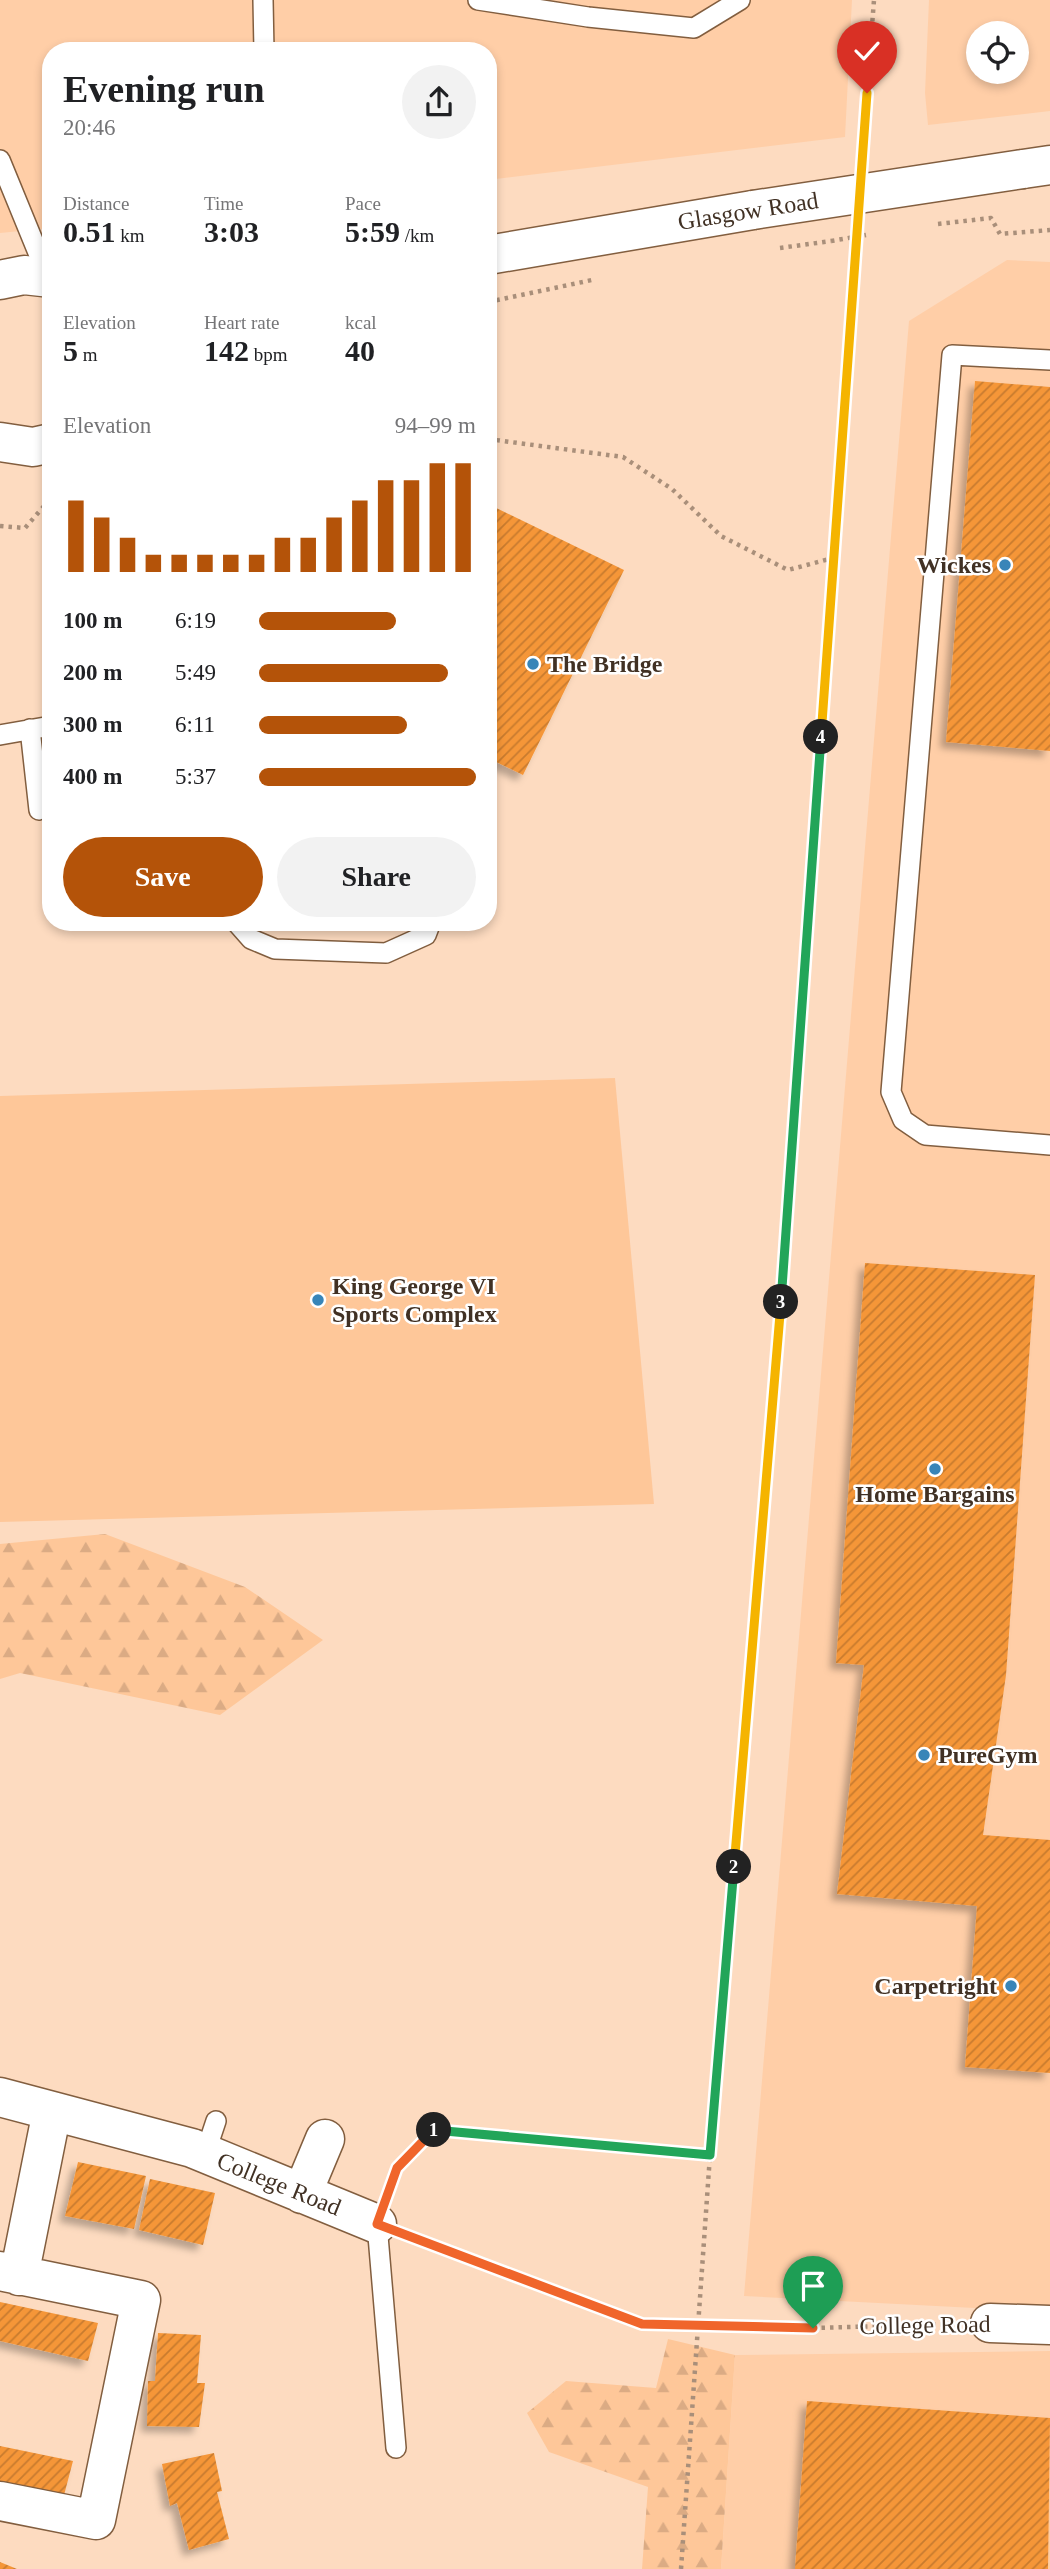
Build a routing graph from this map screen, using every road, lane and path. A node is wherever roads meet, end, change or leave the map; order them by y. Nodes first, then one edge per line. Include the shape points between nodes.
1 (263, 0) edge
2 (478, 0) edge
3 (740, 0) edge
4 (874, 0) edge
5 (264, 42) edge
6 (0, 160) edge
7 (862, 167) dead end
8 (1037, 167) edge
9 (858, 223) dead end
10 (925, 226) dead end
11 (1050, 230) edge
12 (831, 241) dead end
13 (766, 250) dead end
14 (497, 253) edge
15 (42, 261) edge
16 (42, 277) edge
17 (596, 279) dead end
18 (0, 280) edge
19 (497, 300) edge
20 (1050, 360) edge
21 (497, 440) edge
22 (42, 445) edge
23 (2, 448) edge
24 (42, 508) edge
25 (0, 526) edge
26 (833, 558) junction
27 (42, 727) edge
28 (30, 729) junction
29 (0, 735) edge
30 (39, 810) dead end
31 (244, 931) edge
32 (428, 931) edge
33 (1050, 1145) edge
34 (0, 2097) edge
35 (52, 2111) junction
36 (325, 2139) dead end
37 (710, 2155) junction
38 (302, 2194) junction
39 (377, 2224) junction
40 (10, 2274) edge
41 (990, 2323) joint
42 (1050, 2325) edge
43 (396, 2448) dead end
44 (0, 2501) edge
45 (681, 2569) edge

1 - 5 lane
2 - 3 lane via 694,28
4 - 7 path
6 - 15 lane
8 - 14 street, Glasgow Road, bridge
9 - 26 path
10 - 11 path via 990,218 1000,234
12 - 13 path
16 - 18 street
17 - 19 path
20 - 33 lane via 952,355 891,1092 903,1120 925,1135
21 - 26 path via 623,457 672,489 721,536 788,570
22 - 23 street
24 - 25 path via 24,528
26 - 37 path via 795,1129
27 - 28 lane
28 - 29 lane
28 - 30 lane
31 - 32 lane via 275,949 386,953
34 - 35 street, College Road
35 - 38 street, College Road via 210,2137
35 - 40 street
36 - 38 street
37 - 39 path via 434,2130 397,2168
37 - 45 path
38 - 39 street, College Road
39 - 41 path, College Road, bridge via 642,2324 813,2328
39 - 43 lane
40 - 44 street via 141,2300 96,2520
41 - 42 street, College Road

